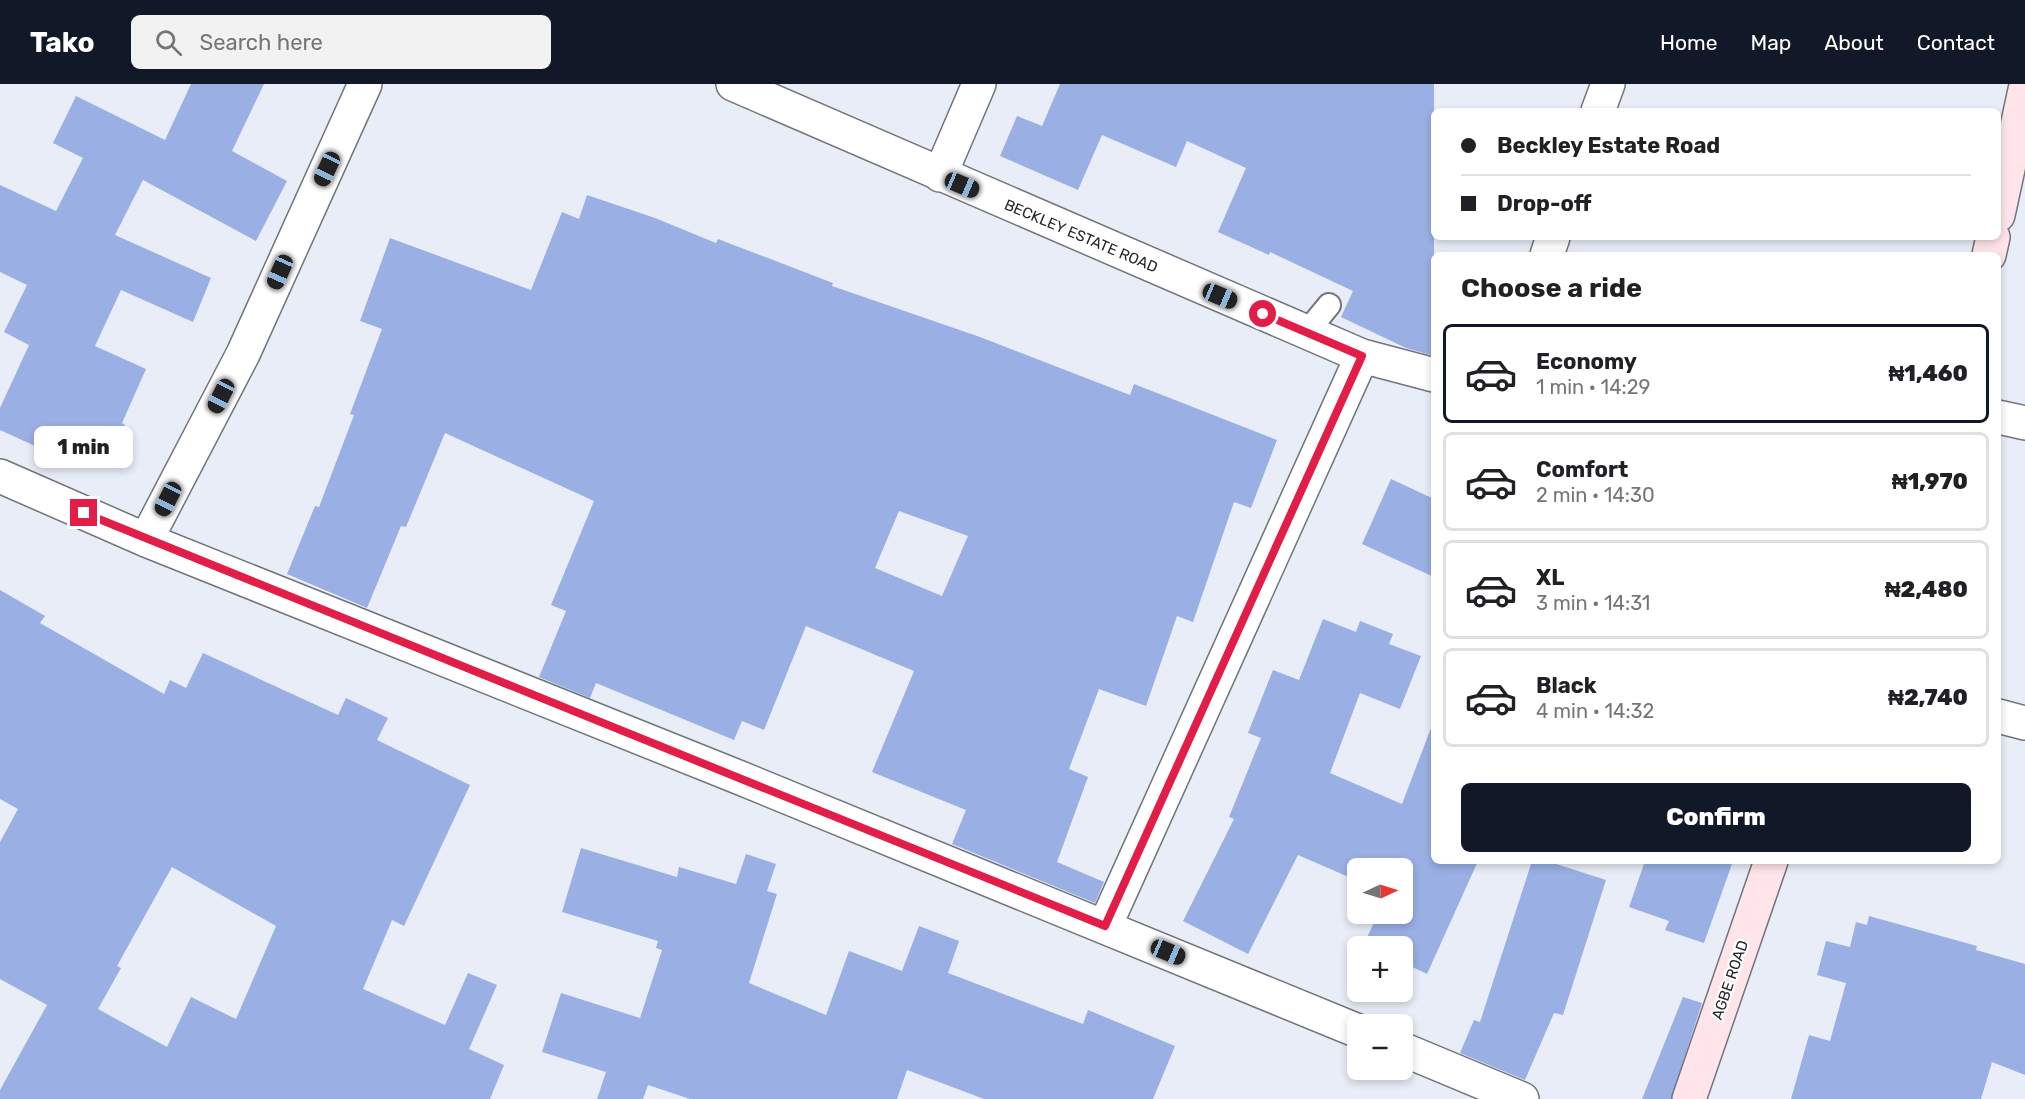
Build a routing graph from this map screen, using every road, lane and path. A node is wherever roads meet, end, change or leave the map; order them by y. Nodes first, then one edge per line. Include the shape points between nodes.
1 (365, 84) edge
2 (733, 84) edge
3 (979, 84) edge
4 (1608, 84) edge
5 (2025, 90) edge
6 (1599, 108) edge
7 (940, 176) junction
8 (2001, 201) edge
9 (1329, 305) dead end
10 (1306, 333) junction
11 (1362, 356) junction
12 (1431, 374) edge
13 (2001, 418) edge
14 (2025, 423) edge
15 (0, 476) edge
16 (147, 540) junction
17 (2001, 717) edge
18 (2025, 723) edge
19 (1771, 864) edge
20 (1105, 926) junction
21 (1347, 1026) edge
22 (1413, 1054) edge
23 (1522, 1099) edge
24 (1689, 1099) edge

1 - 16 street via 243,354
2 - 7 street, BECKLEY ESTATE ROAD
3 - 7 street
4 - 6 street
5 - 8 street
7 - 10 street, BECKLEY ESTATE ROAD
9 - 10 lane
10 - 11 street, BECKLEY ESTATE ROAD
11 - 12 street, BECKLEY ESTATE ROAD
11 - 20 street
13 - 14 street
15 - 16 street
16 - 20 street
17 - 18 street
19 - 24 street, AGBE ROAD
20 - 21 street
22 - 23 street

